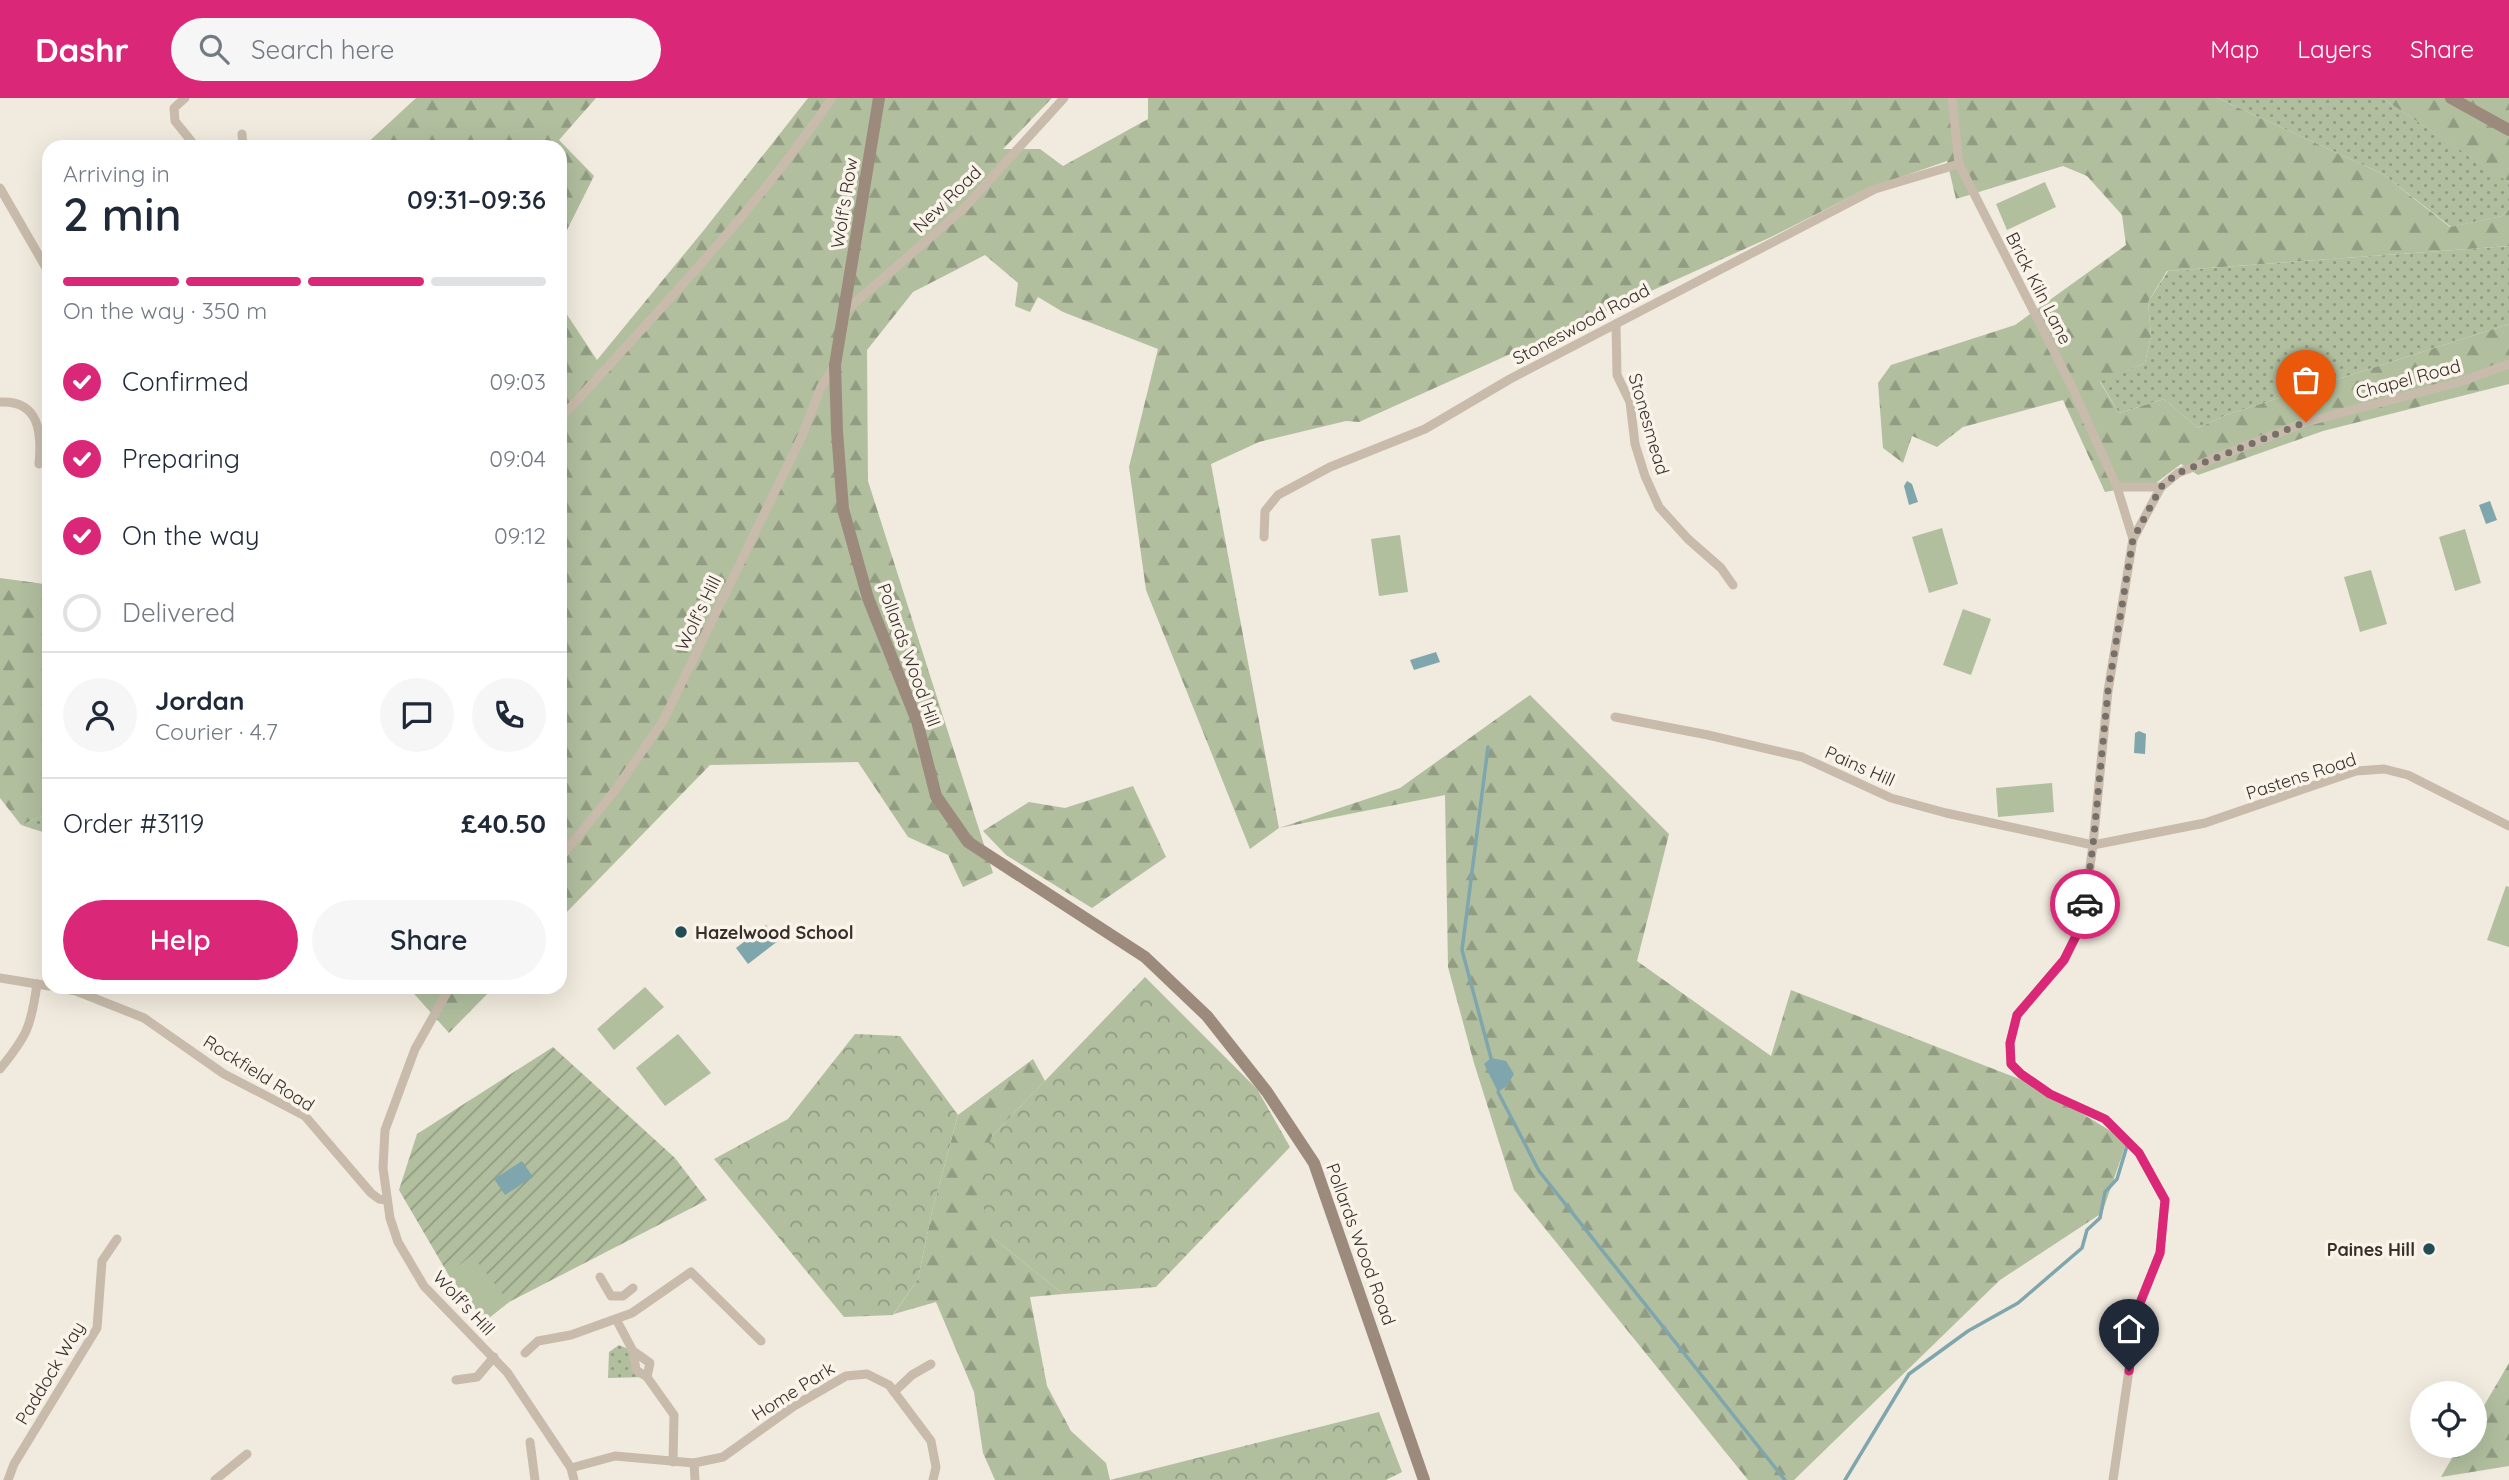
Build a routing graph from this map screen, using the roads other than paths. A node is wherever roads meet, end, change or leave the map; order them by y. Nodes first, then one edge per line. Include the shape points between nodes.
1 (185, 98) edge
2 (832, 98) edge
3 (879, 98) edge
4 (1064, 98) edge
5 (1952, 98) edge
6 (2451, 98) edge
7 (2509, 130) edge
8 (242, 134) dead end
9 (190, 140) edge
10 (242, 140) edge
11 (1959, 164) junction
12 (0, 188) edge
13 (42, 261) edge
14 (842, 313) junction
15 (1616, 324) junction
16 (2509, 364) edge
17 (835, 365) junction
18 (0, 402) edge
19 (567, 411) edge
20 (39, 464) dead end
21 (2117, 487) junction
22 (2161, 487) junction
23 (1264, 537) dead end
24 (2133, 539) junction
25 (1733, 585) dead end
26 (1615, 717) dead end
27 (2509, 826) edge
28 (2093, 845) junction
29 (567, 849) edge
30 (1135, 953) joint
31 (0, 978) edge
32 (37, 984) junction
33 (42, 985) edge
34 (84, 994) edge
35 (446, 994) edge
36 (0, 1069) edge
37 (386, 1200) junction
38 (117, 1240) dead end
39 (600, 1277) dead end
40 (633, 1288) dead end
41 (623, 1296) junction
42 (632, 1313) junction
43 (616, 1319) junction
44 (761, 1340) dead end
45 (525, 1353) dead end
46 (494, 1357) junction
47 (930, 1364) dead end
48 (456, 1380) dead end
49 (894, 1392) junction
50 (530, 1442) dead end
51 (247, 1454) dead end
52 (673, 1462) junction
53 (694, 1463) junction
54 (571, 1468) junction
55 (8, 1480) edge
56 (215, 1480) edge
57 (535, 1480) edge
58 (574, 1480) edge
59 (695, 1480) edge
60 (933, 1480) edge
61 (1424, 1480) edge
62 (2113, 1480) edge

1 - 9 street via 174,108 175,121
2 - 19 street via 715,247
3 - 14 street, Wolf's Row
4 - 14 street, New Road via 965,207
5 - 11 street, Brick Kiln Lane
6 - 7 street
8 - 10 street
11 - 15 street, Stoneswood Road via 1875,189
11 - 21 street, Brick Kiln Lane
12 - 13 street
14 - 17 street, Pollards Wood Hill
15 - 23 street, Stoneswood Road via 1425,429 1330,467 1278,495 1265,510
15 - 25 street, Stonesmead via 1617,375 1630,401 1645,476 1659,507
16 - 22 street, Chapel Road via 2460,382 2306,422 2178,473
17 - 29 street, Wolf's Hill via 663,721
17 - 30 street, Pollards Wood Hill via 843,509 868,598 917,721 936,796 968,842
18 - 20 street via 21,405 34,415 41,447
21 - 22 street
21 - 24 street
22 - 24 street
24 - 28 street via 2108,691
26 - 28 street, Pains Hill via 1802,757 1891,798
27 - 28 street, Pastens Road via 2408,775 2384,769 2356,771 2205,823
28 - 62 street via 2082,924 2064,960 2017,1015 2010,1043 2011,1064 2021,1074 2050,1094 2105,1119 2139,1153 2165,1200 2160,1253 2138,1308
30 - 61 street, Pollards Wood Road via 1207,1016 1267,1092 1314,1163
31 - 32 street, Rockfield Road
32 - 33 street, Rockfield Road
32 - 36 street via 26,1034
34 - 37 street, Rockfield Road via 144,1018 225,1074 305,1116 370,1193
35 - 37 street, Wolf's Hill via 415,1049 385,1130
37 - 46 street, Wolf's Hill via 398,1242 424,1286
38 - 55 street, Paddock Way via 102,1261 97,1328
39 - 41 street via 611,1296
40 - 41 street
41 - 42 street
42 - 43 street
42 - 44 street via 691,1272
43 - 45 street via 538,1341
43 - 52 street via 633,1351 636,1370 647,1377 674,1415
46 - 48 street via 477,1377
46 - 54 street, Wolf's Hill
47 - 49 street
49 - 53 street, Home Park via 867,1374 846,1376 794,1406 723,1457
49 - 60 street, Home Park via 931,1441 936,1467
50 - 57 street
51 - 56 street
52 - 53 street, Home Park
52 - 54 street, Home Park via 615,1456
53 - 59 street
54 - 58 street, Wolf's Hill

